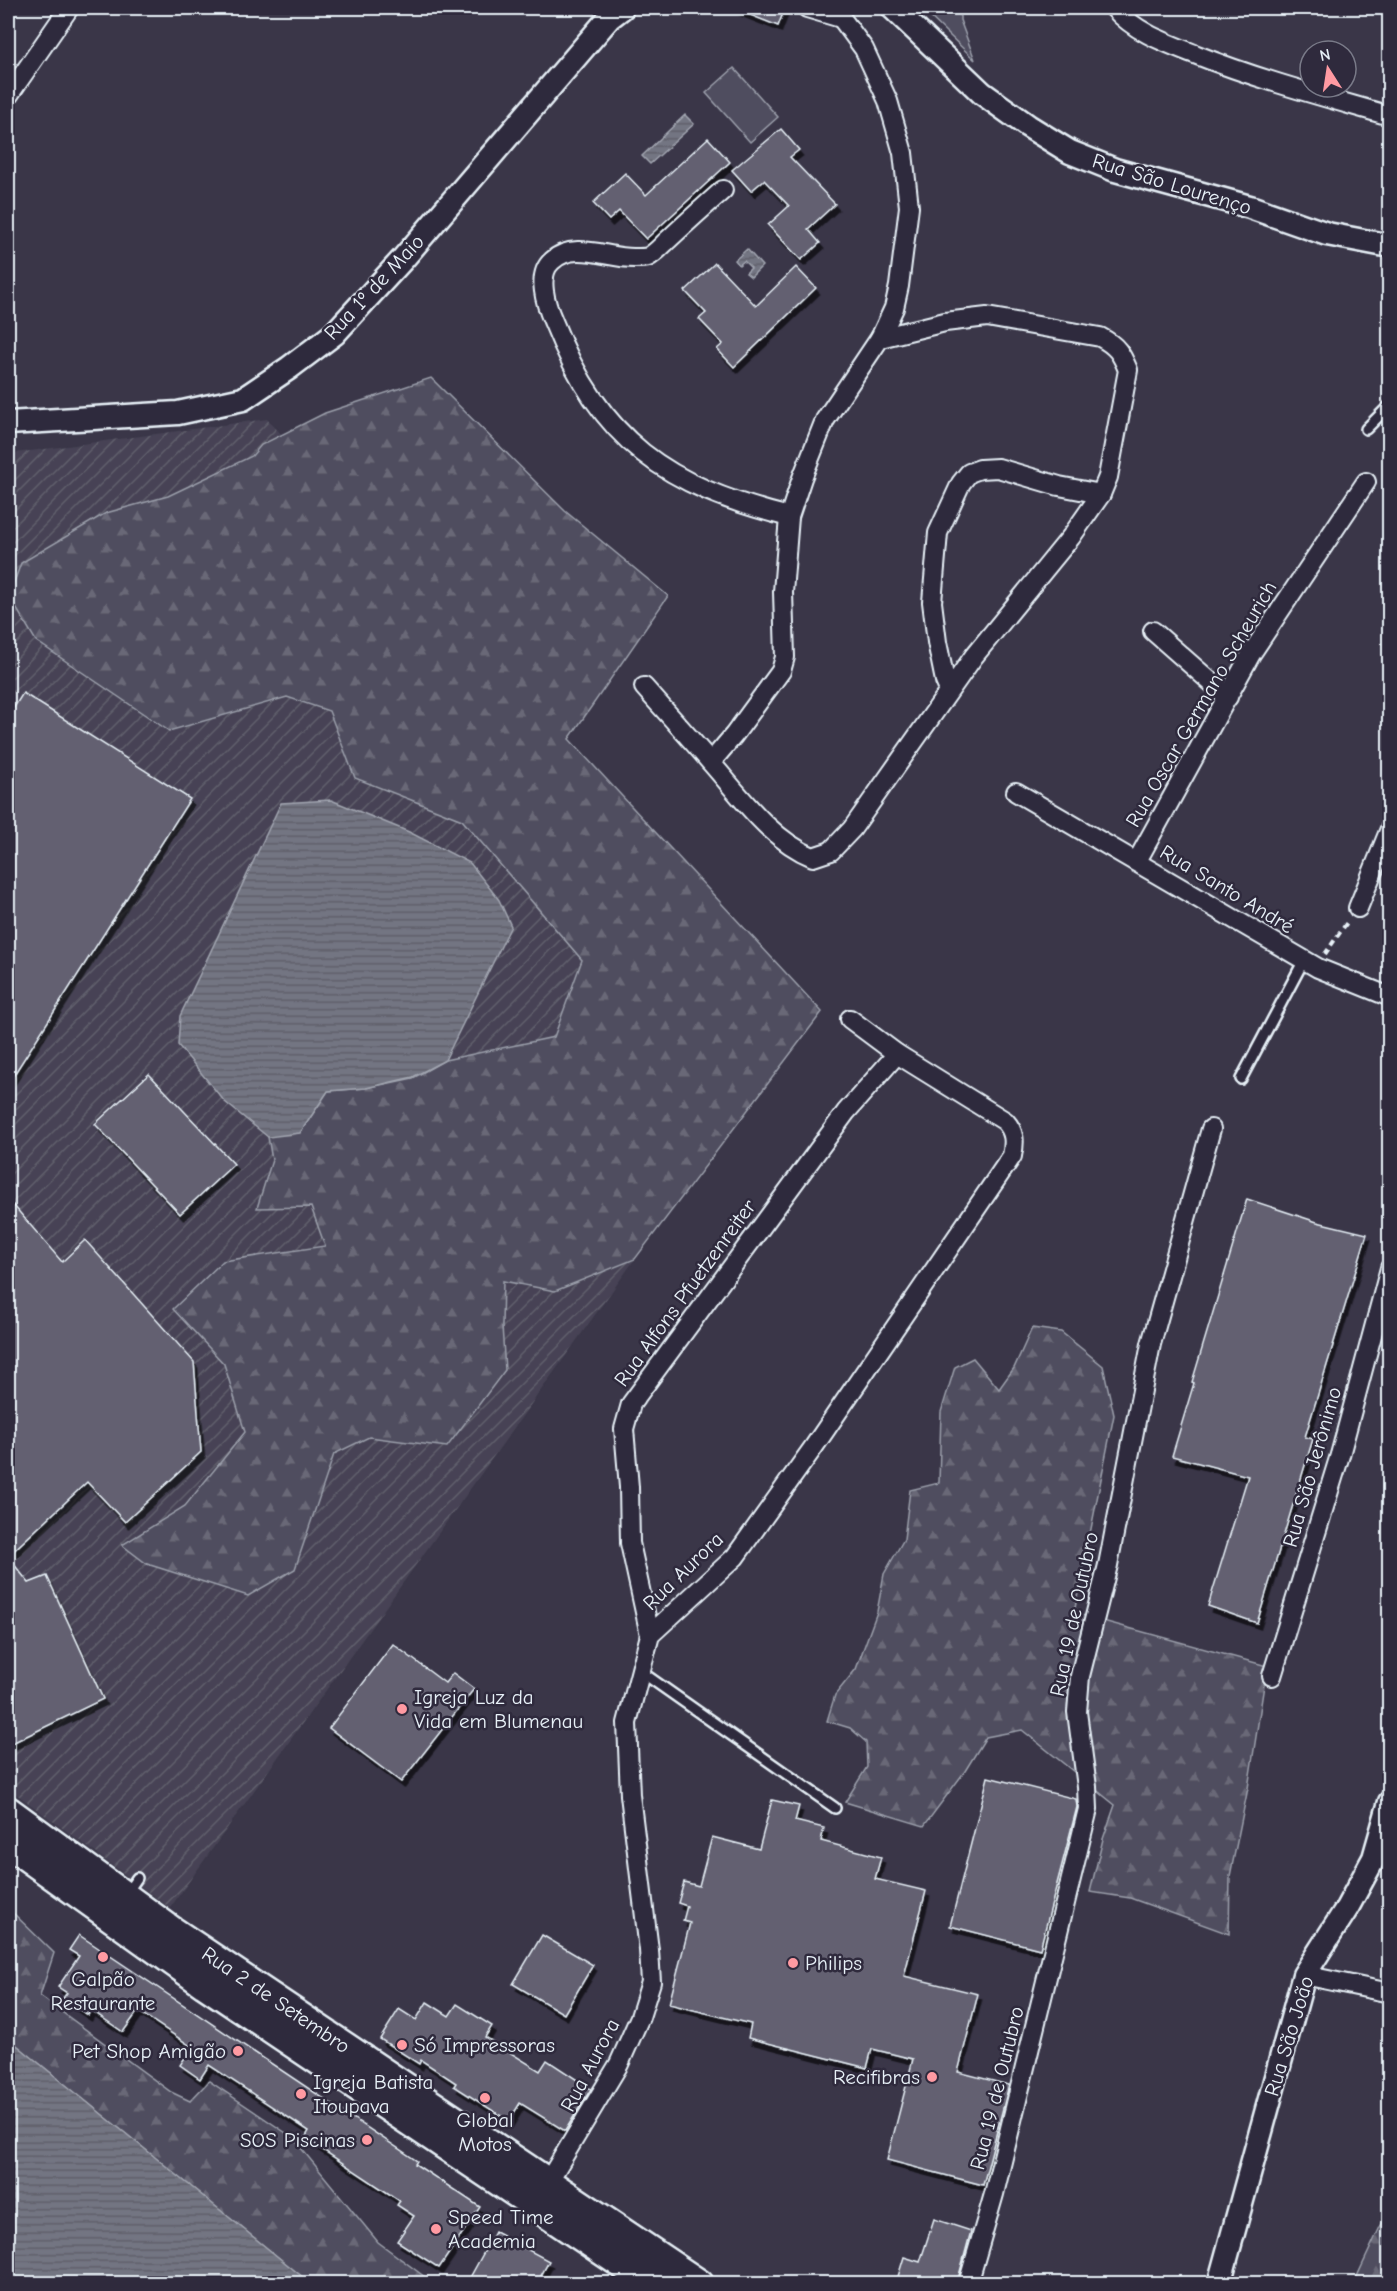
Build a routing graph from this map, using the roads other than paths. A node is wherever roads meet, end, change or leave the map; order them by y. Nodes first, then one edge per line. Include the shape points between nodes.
1 (69, 8) edge
2 (807, 8) edge
3 (893, 8) edge
4 (1114, 8) edge
5 (615, 11) edge
6 (838, 13) edge
7 (8, 96) edge
8 (1389, 116) edge
9 (723, 190) dead end
10 (1389, 246) edge
11 (880, 338) junction
12 (1389, 405) edge
13 (8, 423) edge
14 (1366, 429) dead end
15 (1366, 482) dead end
16 (1101, 494) junction
17 (789, 517) junction
18 (1153, 631) dead end
19 (644, 687) dead end
20 (949, 690) junction
21 (1228, 697) junction
22 (711, 762) junction
23 (1016, 792) dead end
24 (1389, 829) edge
25 (1137, 861) junction
26 (1358, 908) road end
27 (1311, 964) junction
28 (1389, 997) edge
29 (850, 1019) dead end
30 (897, 1054) junction
31 (1241, 1080) dead end
32 (1211, 1130) dead end
33 (1389, 1268) edge
34 (650, 1635) junction
35 (640, 1671) junction
36 (1272, 1676) dead end
37 (1389, 1802) edge
38 (835, 1808) dead end
39 (8, 1811) edge
40 (8, 1844) edge
41 (1304, 1975) junction
42 (1389, 1993) edge
43 (548, 2181) junction
44 (652, 2283) edge
45 (699, 2283) edge
46 (968, 2283) edge
47 (1219, 2283) edge

1 - 7 street
2 - 6 street
3 - 10 street, Rua São Lourenço via 982,93 1070,152 1115,170 1250,207 1327,234
4 - 8 street via 1151,37 1244,73
5 - 13 street, Rua 1º de Maio via 334,334 289,369 243,399 178,413
6 - 11 street via 864,49 888,101 903,153 909,207 894,308
9 - 17 street via 648,257 620,259 590,251 564,253 550,262 545,272 544,293 572,367 597,406 630,443 664,469 706,491
11 - 16 street via 945,322 987,317 1100,337 1113,344 1128,370 1108,477
11 - 17 street via 825,420
12 - 14 lane
15 - 21 street, Rua Oscar Germano Scheurich via 1251,654
16 - 20 street
16 - 20 street via 998,468 969,473 961,483 938,533 932,602
17 - 22 street via 783,592 785,657 781,671
18 - 21 street
19 - 22 street
20 - 22 street via 852,829 831,851 813,857 782,840
21 - 25 street, Rua Oscar Germano Scheurich
23 - 25 street, Rua Santo André
24 - 26 street
25 - 27 street, Rua Santo André
27 - 28 street, Rua Santo André
27 - 31 lane
29 - 30 street
30 - 34 street, Rua Alfons Pfuetzenreiter via 839,1122 631,1404 624,1429 630,1543
30 - 34 street, Rua Aurora via 1005,1121 1015,1141 1012,1156 735,1557
32 - 46 street, Rua 19 de Outubro via 1151,1344 1108,1565 1080,1676 1077,1712 1088,1809 997,2182
33 - 36 street, Rua São Jerônimo via 1343,1444
34 - 35 street, Rua Aurora
35 - 38 lane
35 - 43 street, Rua Aurora via 627,1723 630,1795 651,1982 619,2064
37 - 41 street, Rua São João via 1374,1857
39 - 43 main road, Rua 2 de Setembro via 131,1887 172,1931
40 - 44 main road, Rua 2 de Setembro via 212,1989
41 - 42 street
41 - 47 street, Rua São João
43 - 45 main road, Rua 2 de Setembro

